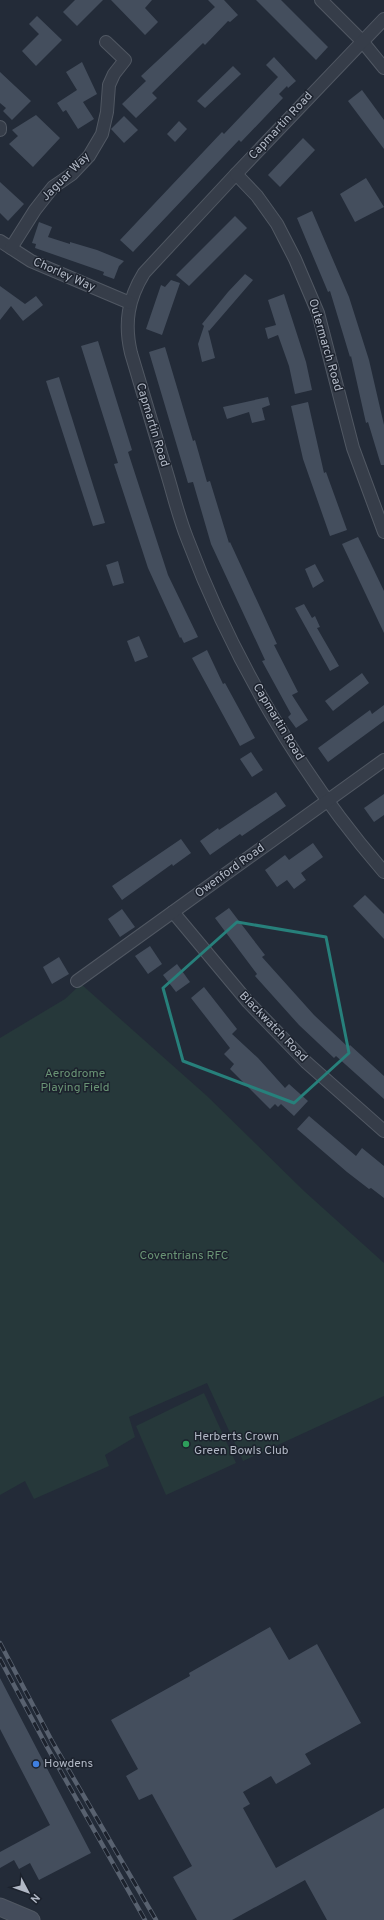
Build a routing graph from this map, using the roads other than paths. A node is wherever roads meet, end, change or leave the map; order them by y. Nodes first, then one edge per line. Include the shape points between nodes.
1 (321, 0) edge
2 (384, 19) edge
3 (362, 41) junction
4 (106, 42) dead end
5 (384, 68) edge
6 (236, 174) junction
7 (0, 241) edge
8 (10, 248) junction
9 (130, 303) junction
10 (384, 532) edge
11 (384, 760) edge
12 (328, 800) junction
13 (384, 872) edge
14 (173, 912) junction
15 (77, 982) dead end
16 (384, 1131) edge
17 (0, 1907) edge
18 (31, 1920) edge

1 - 3 street
2 - 3 street, Capmartin Road
3 - 5 street
3 - 6 street, Capmartin Road
4 - 8 street, Jaguar Way via 125,60 109,85 102,134 89,156 50,192
6 - 9 street, Capmartin Road via 144,273
6 - 10 street, Outermarch Road via 278,224 296,259 318,313 352,448
7 - 8 street, Chorley Way
8 - 9 street, Chorley Way via 31,261
9 - 12 street, Capmartin Road via 126,321 129,347 192,550 234,646 274,716
11 - 12 street, Owenford Road
12 - 13 street, Capmartin Road
12 - 14 street, Owenford Road
14 - 15 street, Owenford Road
14 - 16 street, Blackwatch Road via 248,1002 306,1062
17 - 18 main road

